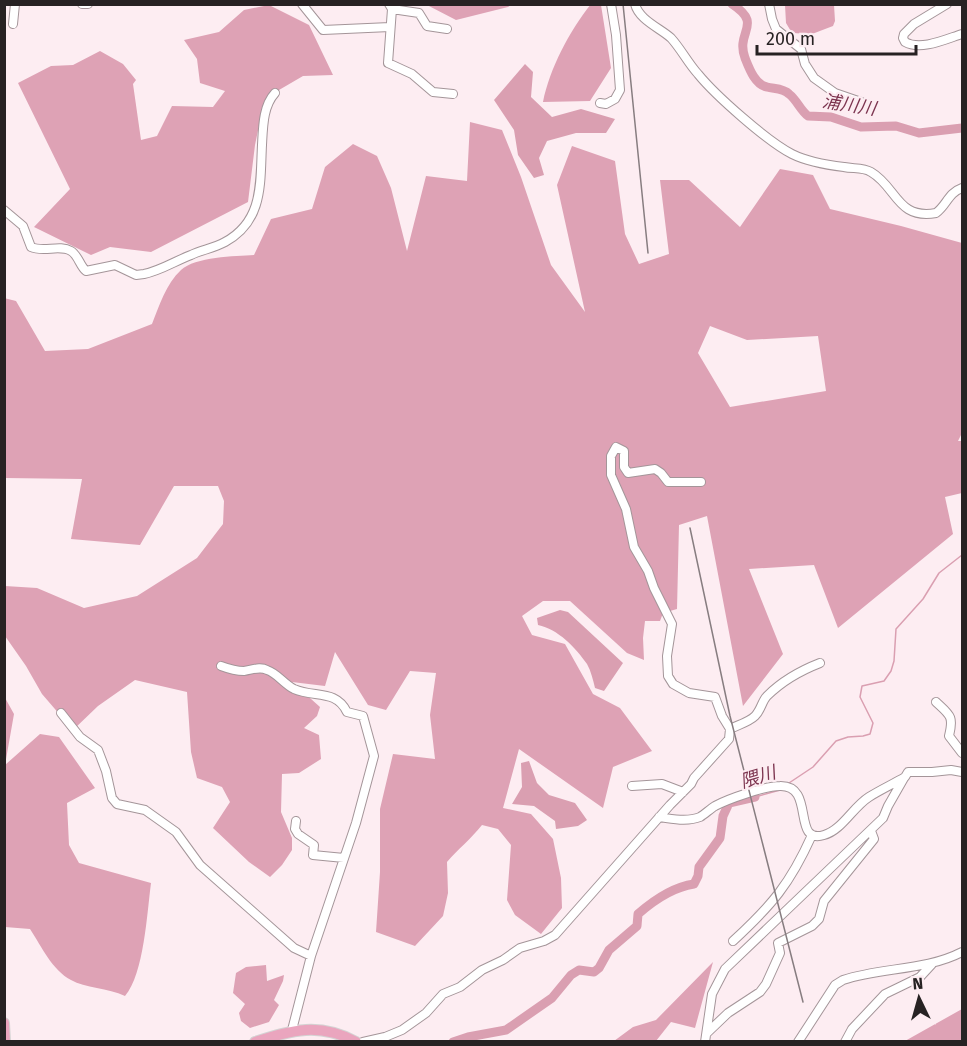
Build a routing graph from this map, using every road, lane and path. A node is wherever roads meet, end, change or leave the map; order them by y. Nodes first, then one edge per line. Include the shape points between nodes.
1 (15, 4) edge
2 (82, 4) edge
3 (88, 4) edge
4 (302, 4) edge
5 (611, 4) edge
6 (635, 4) edge
7 (769, 4) edge
8 (947, 4) edge
9 (391, 7) edge
10 (13, 24) dead end
11 (390, 27) junction
12 (447, 29) dead end
13 (963, 34) edge
14 (275, 93) dead end
15 (453, 94) dead end
16 (600, 103) dead end
17 (867, 105) dead end
18 (963, 188) edge
19 (4, 210) edge
20 (701, 482) dead end
21 (820, 663) dead end
22 (221, 666) dead end
23 (936, 702) dead end
24 (60, 713) dead end
25 (730, 729) junction
26 (963, 753) edge
27 (963, 772) edge
28 (905, 777) junction
29 (632, 786) dead end
30 (683, 792) junction
31 (659, 818) junction
32 (296, 821) dead end
33 (871, 831) junction
34 (812, 835) junction
35 (344, 858) junction
36 (733, 941) dead end
37 (963, 952) edge
38 (311, 956) junction
39 (932, 964) junction
40 (4, 1023) edge
41 (292, 1030) junction
42 (706, 1037) edge
43 (5, 1041) edge
44 (255, 1041) edge
45 (356, 1041) edge
46 (363, 1041) edge
47 (798, 1041) edge
48 (845, 1041) edge

1 - 10 street
2 - 3 street
4 - 11 street via 323,30
5 - 16 street via 620,90 615,99
6 - 18 street via 636,10 669,37 709,87 791,153 814,162 870,171 905,208 920,214 940,211 952,192
7 - 17 street via 776,29 801,49 814,78 835,93
8 - 13 street via 907,30 904,42 928,44
9 - 11 street
9 - 12 street via 419,13 427,26
11 - 15 street via 388,63 412,74 433,92
14 - 19 street via 263,125 256,207 233,237 219,244 144,274 115,265 86,271 69,250 31,247 23,226
20 - 25 street via 668,482 656,470 628,473 624,451 616,447 611,456 611,475 626,509 634,547 672,624 668,676 673,684 689,693 715,697
21 - 25 street via 780,685 765,697 754,718
22 - 35 street via 237,671 269,670 291,687 336,698 347,712 363,716 374,756
23 - 26 street via 952,718 950,736
24 - 38 street via 80,737 98,750 117,804 145,810 176,832 200,865 294,948
25 - 30 street via 729,740
27 - 28 street via 908,772
28 - 33 street via 883,818
28 - 34 street via 868,798 828,834
29 - 30 street via 662,784
30 - 31 street
31 - 34 street via 699,817 728,800 785,787 801,799 805,829
31 - 46 street via 555,934 520,948 443,994 426,1013 402,1030
32 - 35 street via 298,834 314,845 313,855
33 - 42 street via 735,957 712,994
33 - 42 street via 874,839 824,901 819,919 778,943 780,952 760,992 728,1013
34 - 36 street via 787,884 767,910
35 - 38 street
37 - 39 street
38 - 41 street
39 - 47 street via 843,980
39 - 48 street via 920,977 885,994
40 - 43 main road
41 - 44 main road
41 - 45 main road via 323,1030

